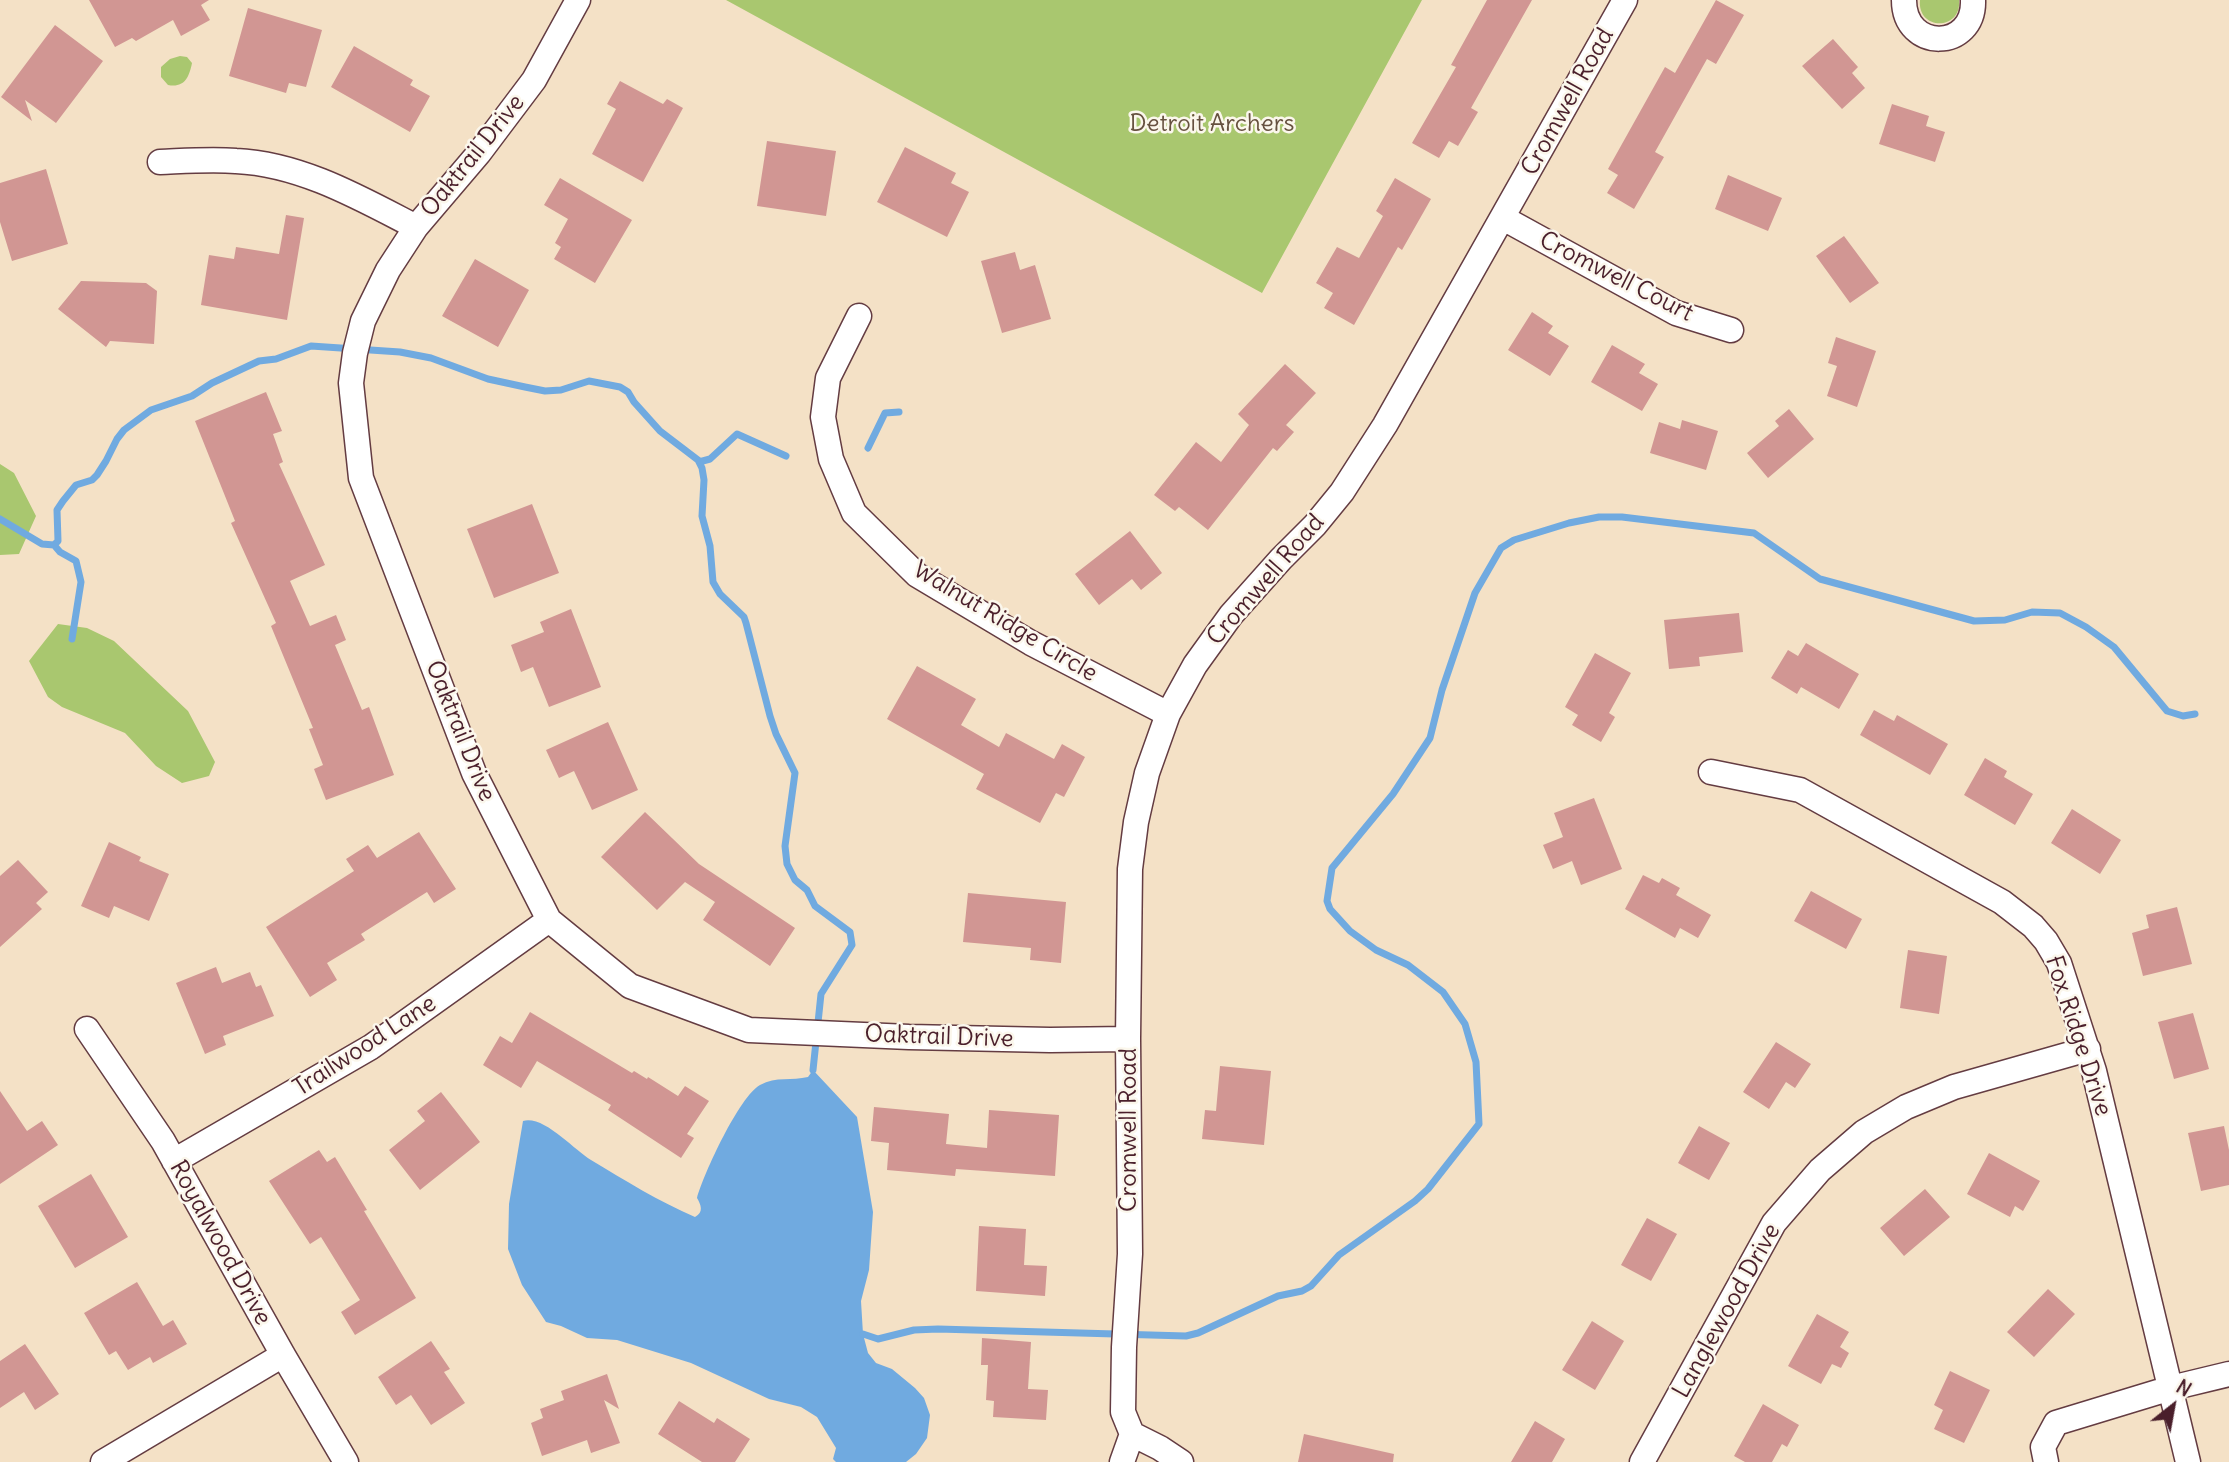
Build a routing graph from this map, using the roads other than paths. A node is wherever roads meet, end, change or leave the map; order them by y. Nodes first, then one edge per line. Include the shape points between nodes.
1 (578, 0) edge
2 (1625, 0) edge
3 (1904, 0) edge
4 (1973, 0) edge
5 (160, 162) dead end
6 (1503, 218) junction
7 (416, 227) junction
8 (859, 316) dead end
9 (1731, 330) dead end
10 (1168, 714) junction
11 (1711, 772) dead end
12 (549, 920) junction
13 (88, 1029) dead end
14 (1128, 1039) junction
15 (2088, 1049) junction
16 (174, 1161) junction
17 (283, 1355) junction
18 (2229, 1374) edge
19 (2171, 1388) junction
20 (1132, 1434) junction
21 (103, 1462) edge
22 (346, 1462) edge
23 (1122, 1462) edge
24 (1181, 1462) edge
25 (1642, 1462) edge
26 (2046, 1462) edge
27 (2186, 1462) edge

1 - 7 street, Oaktrail Drive via 534,80
2 - 6 street, Cromwell Road
3 - 4 street via 1909,23 1917,32 1938,40 1959,33 1968,24
5 - 7 street via 237,161 274,166 339,187
6 - 9 street, Cromwell Court via 1676,313
6 - 10 street, Cromwell Road via 1342,492 1231,615 1195,665
7 - 12 street, Oaktrail Drive via 363,321 355,353 352,383 361,478 474,774
8 - 10 street, Walnut Ridge Circle via 828,378 823,417 831,459 854,513 917,575 1031,643
10 - 14 street, Cromwell Road via 1147,773 1130,869
11 - 15 street, Fox Ridge Drive via 1800,790 2002,902 2033,926 2059,963
12 - 14 street, Oaktrail Drive via 630,985 748,1030 922,1038
12 - 16 street, Trailwood Lane via 371,1047
13 - 16 street, Royalwood Drive
14 - 20 street, Cromwell Road via 1130,1254 1123,1412
15 - 19 street, Fox Ridge Drive
15 - 25 street, Langlewood Drive via 1954,1087 1906,1107 1864,1132 1820,1170 1774,1223
16 - 17 street, Royalwood Drive
17 - 21 street
17 - 22 street, Royalwood Drive
18 - 19 street
19 - 26 street via 2056,1423 2043,1447
19 - 27 street, Fox Ridge Drive
20 - 23 street
20 - 24 street

